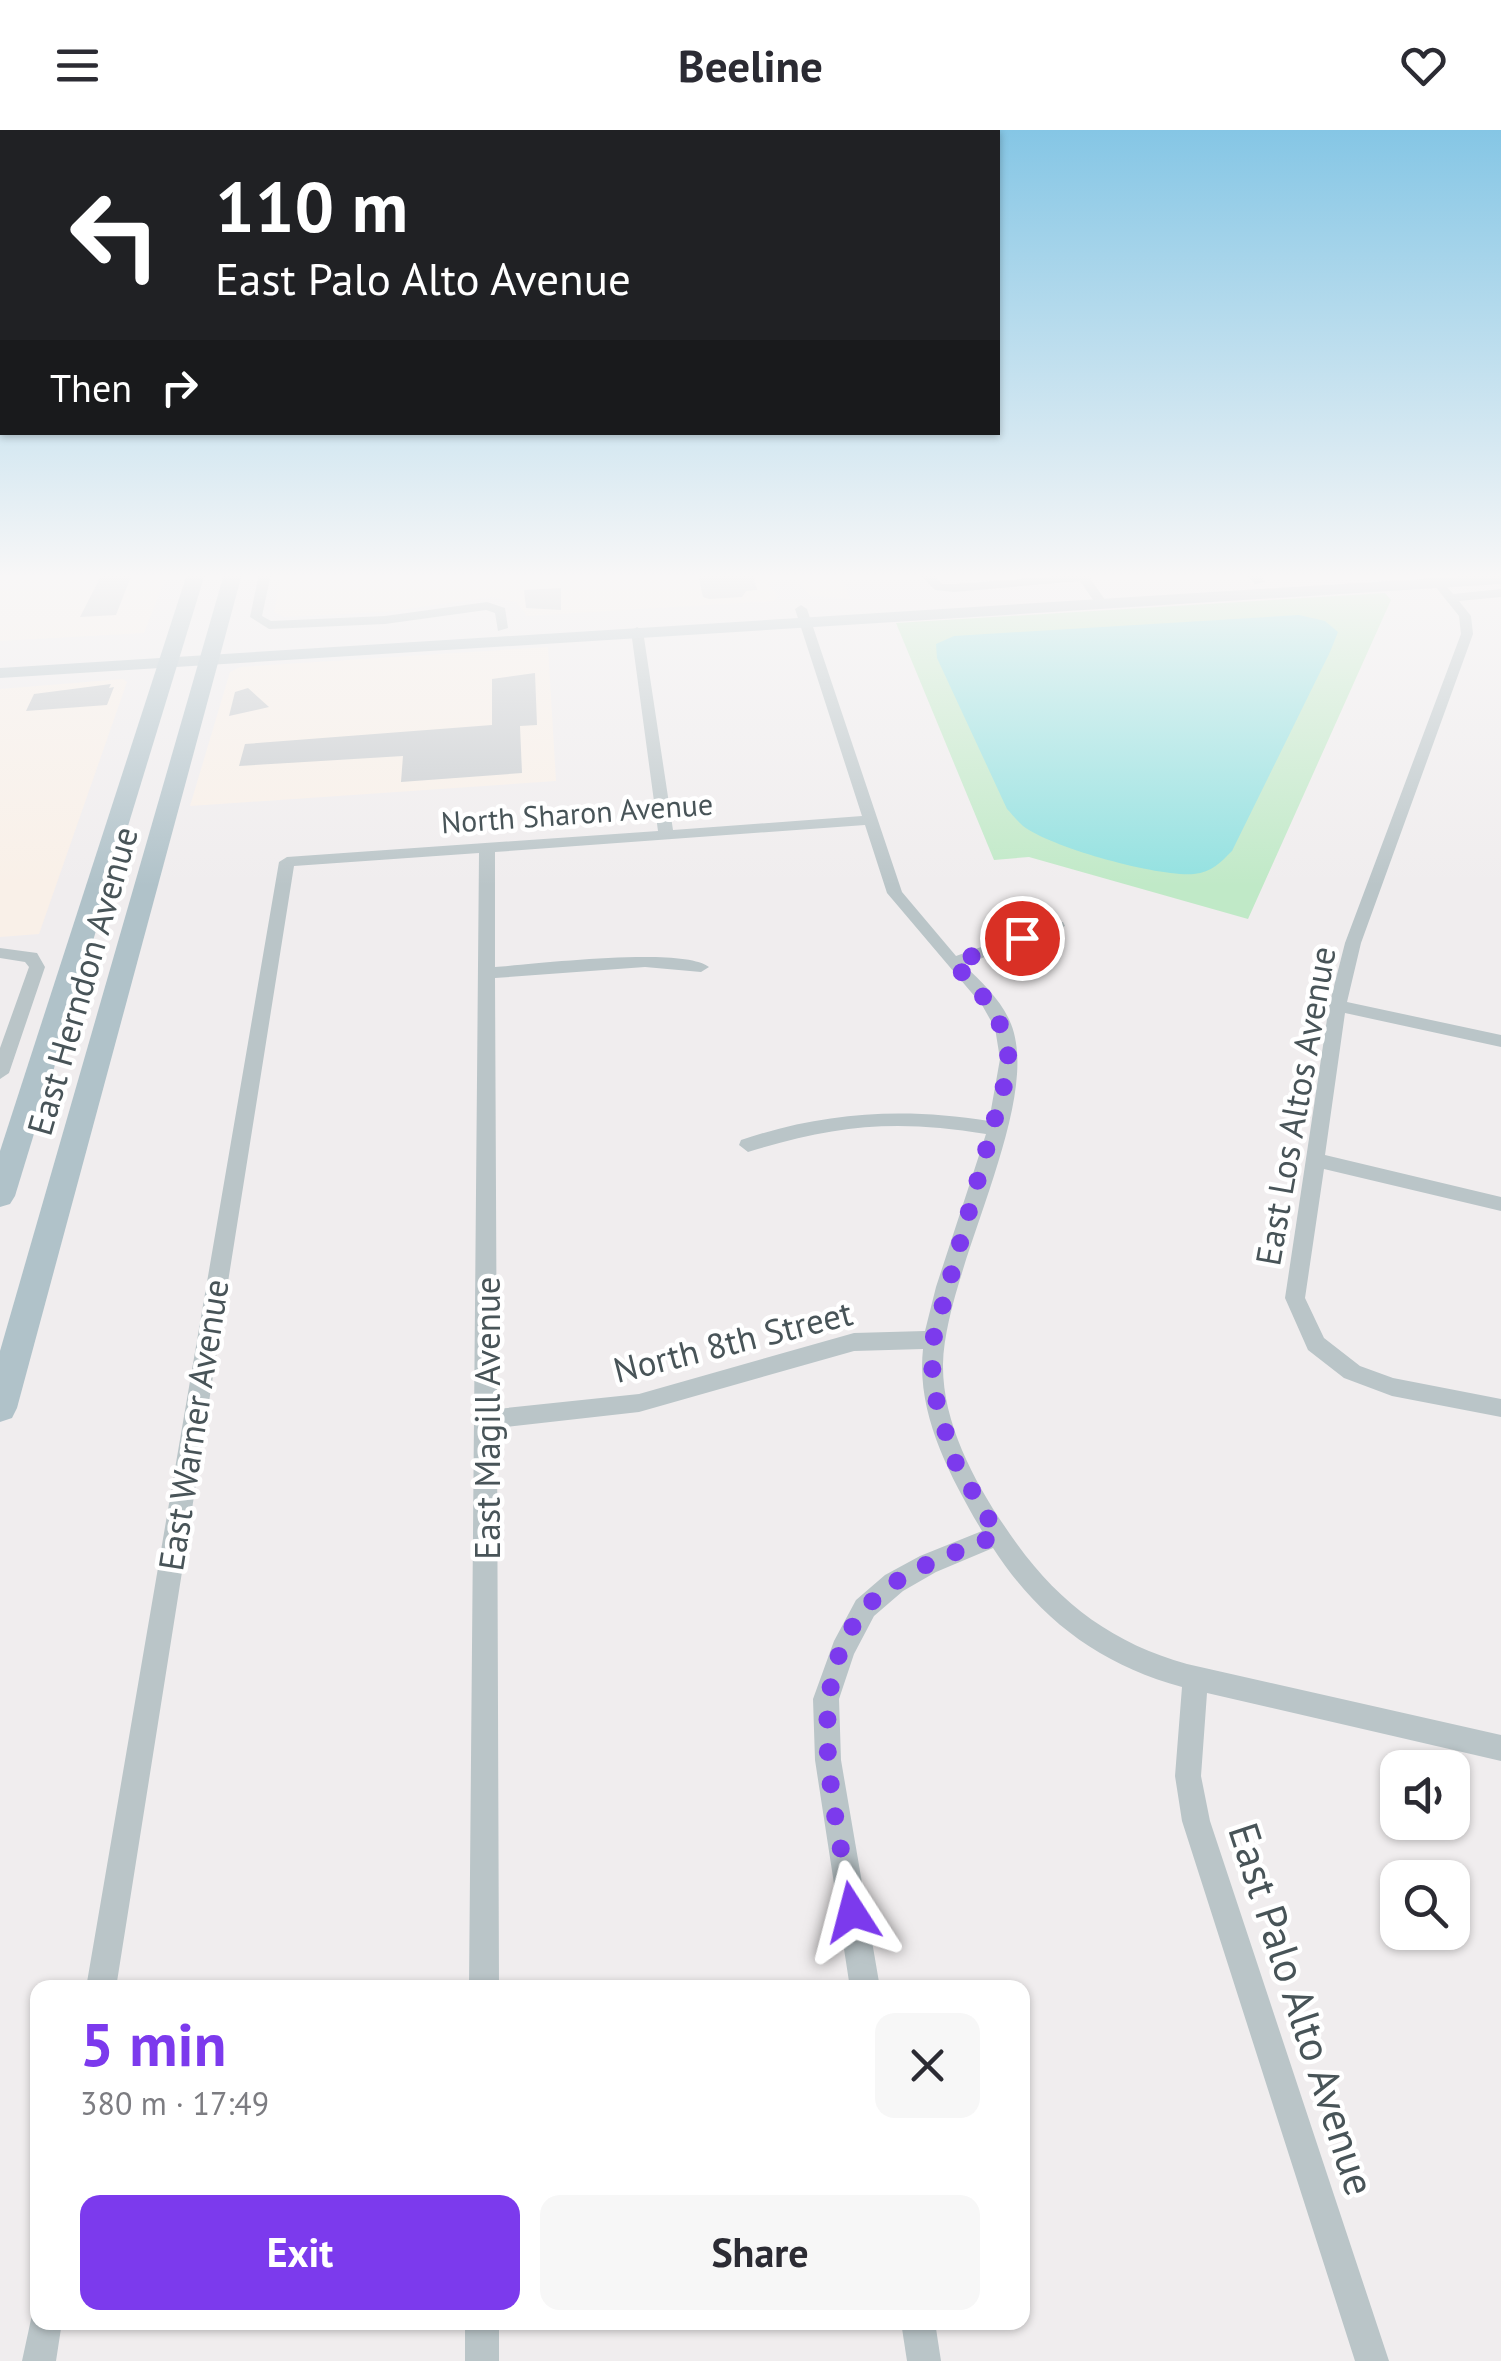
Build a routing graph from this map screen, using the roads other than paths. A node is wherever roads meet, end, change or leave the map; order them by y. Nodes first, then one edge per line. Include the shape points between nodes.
1 (164, 678) edge
2 (204, 678) edge
3 (645, 678) edge
4 (825, 678) edge
5 (1450, 678) edge
6 (871, 820) junction
7 (666, 835) junction
8 (487, 848) junction
9 (287, 862) joint
10 (1057, 926) dead end
11 (0, 953) edge
12 (953, 963) junction
13 (701, 967) dead end
14 (488, 972) junction
15 (1338, 1006) junction
16 (1501, 1041) edge
17 (0, 1073) edge
18 (995, 1129) junction
19 (748, 1146) dead end
20 (1316, 1160) junction
21 (0, 1196) edge
22 (1501, 1204) edge
23 (933, 1340) junction
24 (0, 1408) edge
25 (1501, 1408) edge
26 (488, 1419) junction
27 (998, 1535) junction
28 (1195, 1677) junction
29 (1501, 1748) edge
30 (102, 1980) edge
31 (484, 1980) edge
32 (863, 1980) edge
33 (44, 2330) edge
34 (482, 2330) edge
35 (919, 2330) edge
36 (39, 2361) edge
37 (482, 2361) edge
38 (924, 2361) edge
39 (1372, 2361) edge

1 - 21 main road, East Herndon Avenue
2 - 24 main road, East Herndon Avenue
3 - 7 street
4 - 6 street
5 - 15 street, East Los Altos Avenue via 1353,943
6 - 7 street, North Sharon Avenue
6 - 12 street via 901,905
7 - 8 street, North Sharon Avenue
8 - 9 street, North Sharon Avenue
8 - 14 street, East Magill Avenue
9 - 30 street, East Warner Avenue
10 - 12 street
11 - 17 street via 31,957 37,967
12 - 18 street via 986,997 1005,1030 1009,1068
13 - 14 street via 645,962
14 - 26 street, East Magill Avenue
15 - 16 street
15 - 20 street, East Los Altos Avenue
18 - 19 street via 934,1118 856,1118 794,1128
18 - 23 street
20 - 22 street
20 - 25 street, East Los Altos Avenue via 1295,1282 1299,1314 1316,1344 1370,1381
23 - 26 street, North 8th Street via 854,1342 639,1403
23 - 27 street via 934,1392 953,1458
26 - 31 street, East Magill Avenue
27 - 28 street via 1037,1590 1090,1635 1137,1660
27 - 32 street via 894,1583 865,1608 826,1699 828,1760
28 - 29 street
28 - 39 street, East Palo Alto Avenue via 1188,1776 1196,1821
33 - 36 street
34 - 37 street
35 - 38 street

